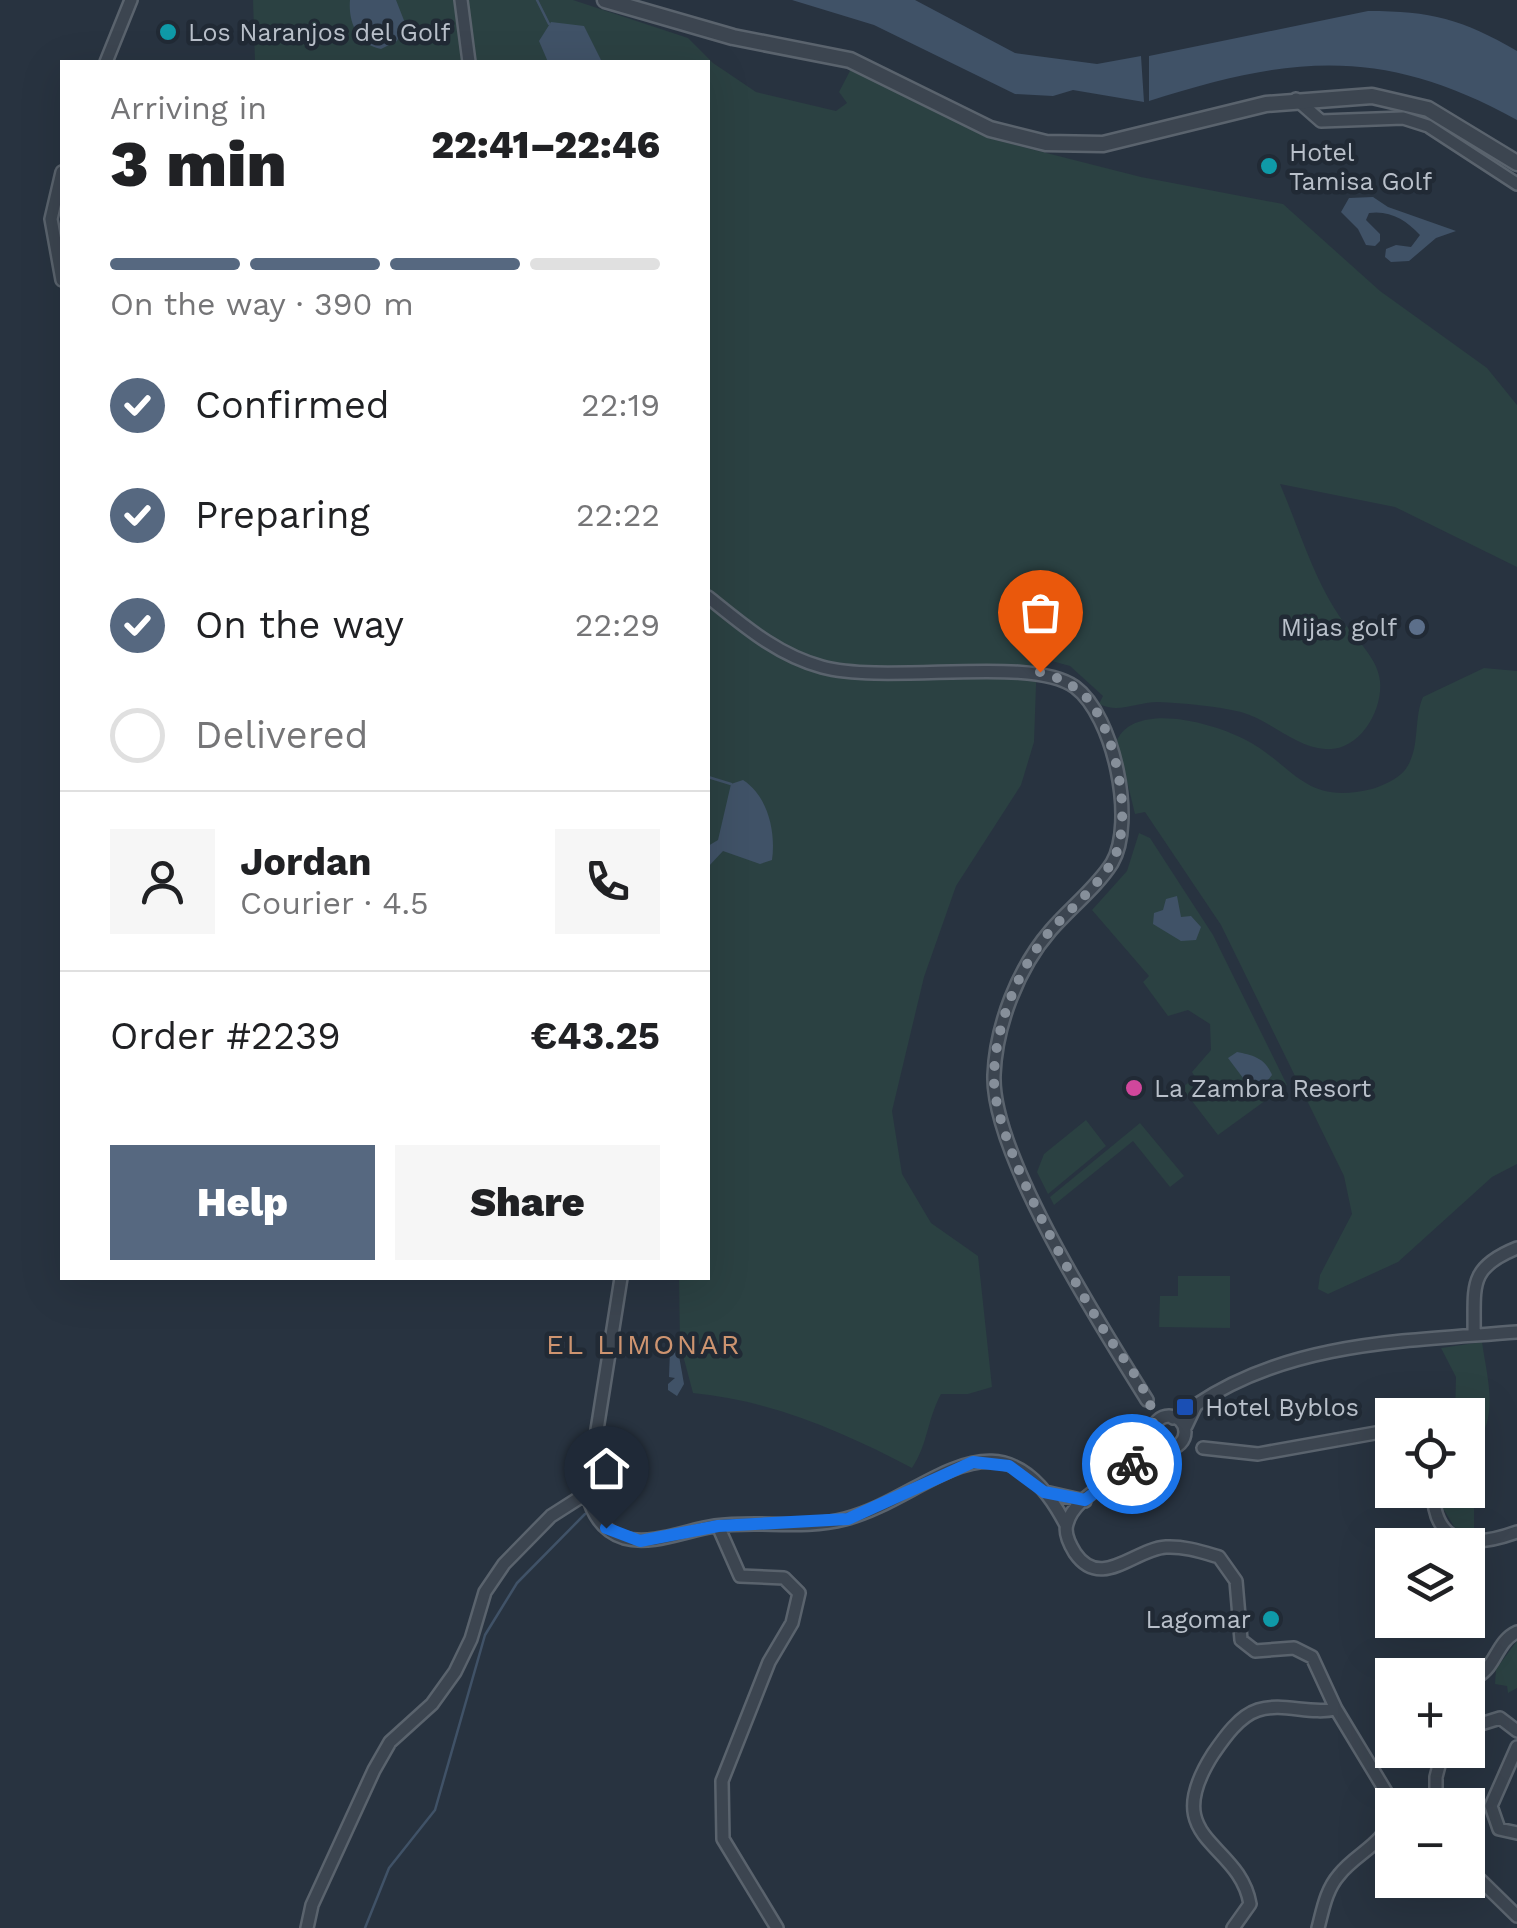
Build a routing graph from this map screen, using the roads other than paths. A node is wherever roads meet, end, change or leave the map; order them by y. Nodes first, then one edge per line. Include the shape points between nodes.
1 (131, 0) edge
2 (606, 0) edge
3 (463, 4) edge
4 (107, 60) edge
5 (469, 60) edge
6 (1296, 99) junction
7 (1517, 163) edge
8 (60, 181) edge
9 (1517, 184) edge
10 (60, 269) edge
11 (710, 598) edge
12 (1517, 1248) edge
13 (621, 1280) edge
14 (1517, 1332) edge
15 (1474, 1335) junction
16 (1147, 1400) junction
17 (1196, 1405) junction
18 (1171, 1418) junction
19 (1187, 1429) junction
20 (1152, 1430) junction
21 (1375, 1433) edge
22 (1177, 1445) junction
23 (1203, 1448) junction
24 (1044, 1492) junction
25 (588, 1500) junction
26 (1085, 1500) junction
27 (1433, 1508) edge
28 (1066, 1525) junction
29 (718, 1526) junction
30 (1517, 1532) edge
31 (1517, 1632) edge
32 (1485, 1666) edge
33 (1336, 1709) junction
34 (1485, 1723) edge
35 (1516, 1728) edge
36 (1517, 1746) edge
37 (1385, 1788) edge
38 (1517, 1833) edge
39 (1375, 1844) edge
40 (1485, 1885) edge
41 (1517, 1916) edge
42 (307, 1928) edge
43 (777, 1928) edge
44 (1234, 1928) edge
45 (1318, 1928) edge

1 - 4 street
2 - 6 street via 714,32 850,60 990,129 1046,144 1103,144
3 - 5 street
6 - 7 street via 1400,100 1428,109
6 - 9 street via 1321,121 1403,118 1428,126
8 - 10 street via 51,219
11 - 16 street via 765,642 826,668 906,676 1040,672 1089,701 1112,754 1122,836 1111,864 1047,934 1018,983 997,1052 996,1107 1022,1176
12 - 15 street via 1479,1271
13 - 25 street
14 - 15 street
15 - 17 street via 1314,1354 1257,1372
16 - 18 street
16 - 20 street
17 - 18 street
17 - 19 street
18 - 19 street
18 - 20 street
19 - 22 street
19 - 23 street
20 - 22 street via 1161,1444
20 - 26 street via 1133,1464
21 - 23 street via 1258,1454
22 - 23 street
24 - 26 street
24 - 28 street
24 - 29 street via 1009,1466 973,1462 848,1519
25 - 29 street via 606,1528 640,1541
25 - 42 street via 551,1516 485,1592 455,1672 390,1742 374,1770
26 - 28 street
27 - 30 street via 1449,1534 1479,1543
28 - 33 street via 1077,1555 1095,1569 1166,1547 1219,1557 1236,1580 1241,1640 1256,1651 1304,1650
29 - 43 street via 740,1576 784,1578 799,1593 722,1781 723,1839
31 - 32 street
33 - 37 street
33 - 44 street via 1255,1711 1238,1722 1200,1774 1200,1831 1247,1889 1250,1904
34 - 35 street via 1500,1718
36 - 38 street via 1491,1806 1499,1829
39 - 45 street via 1340,1872
40 - 41 street

